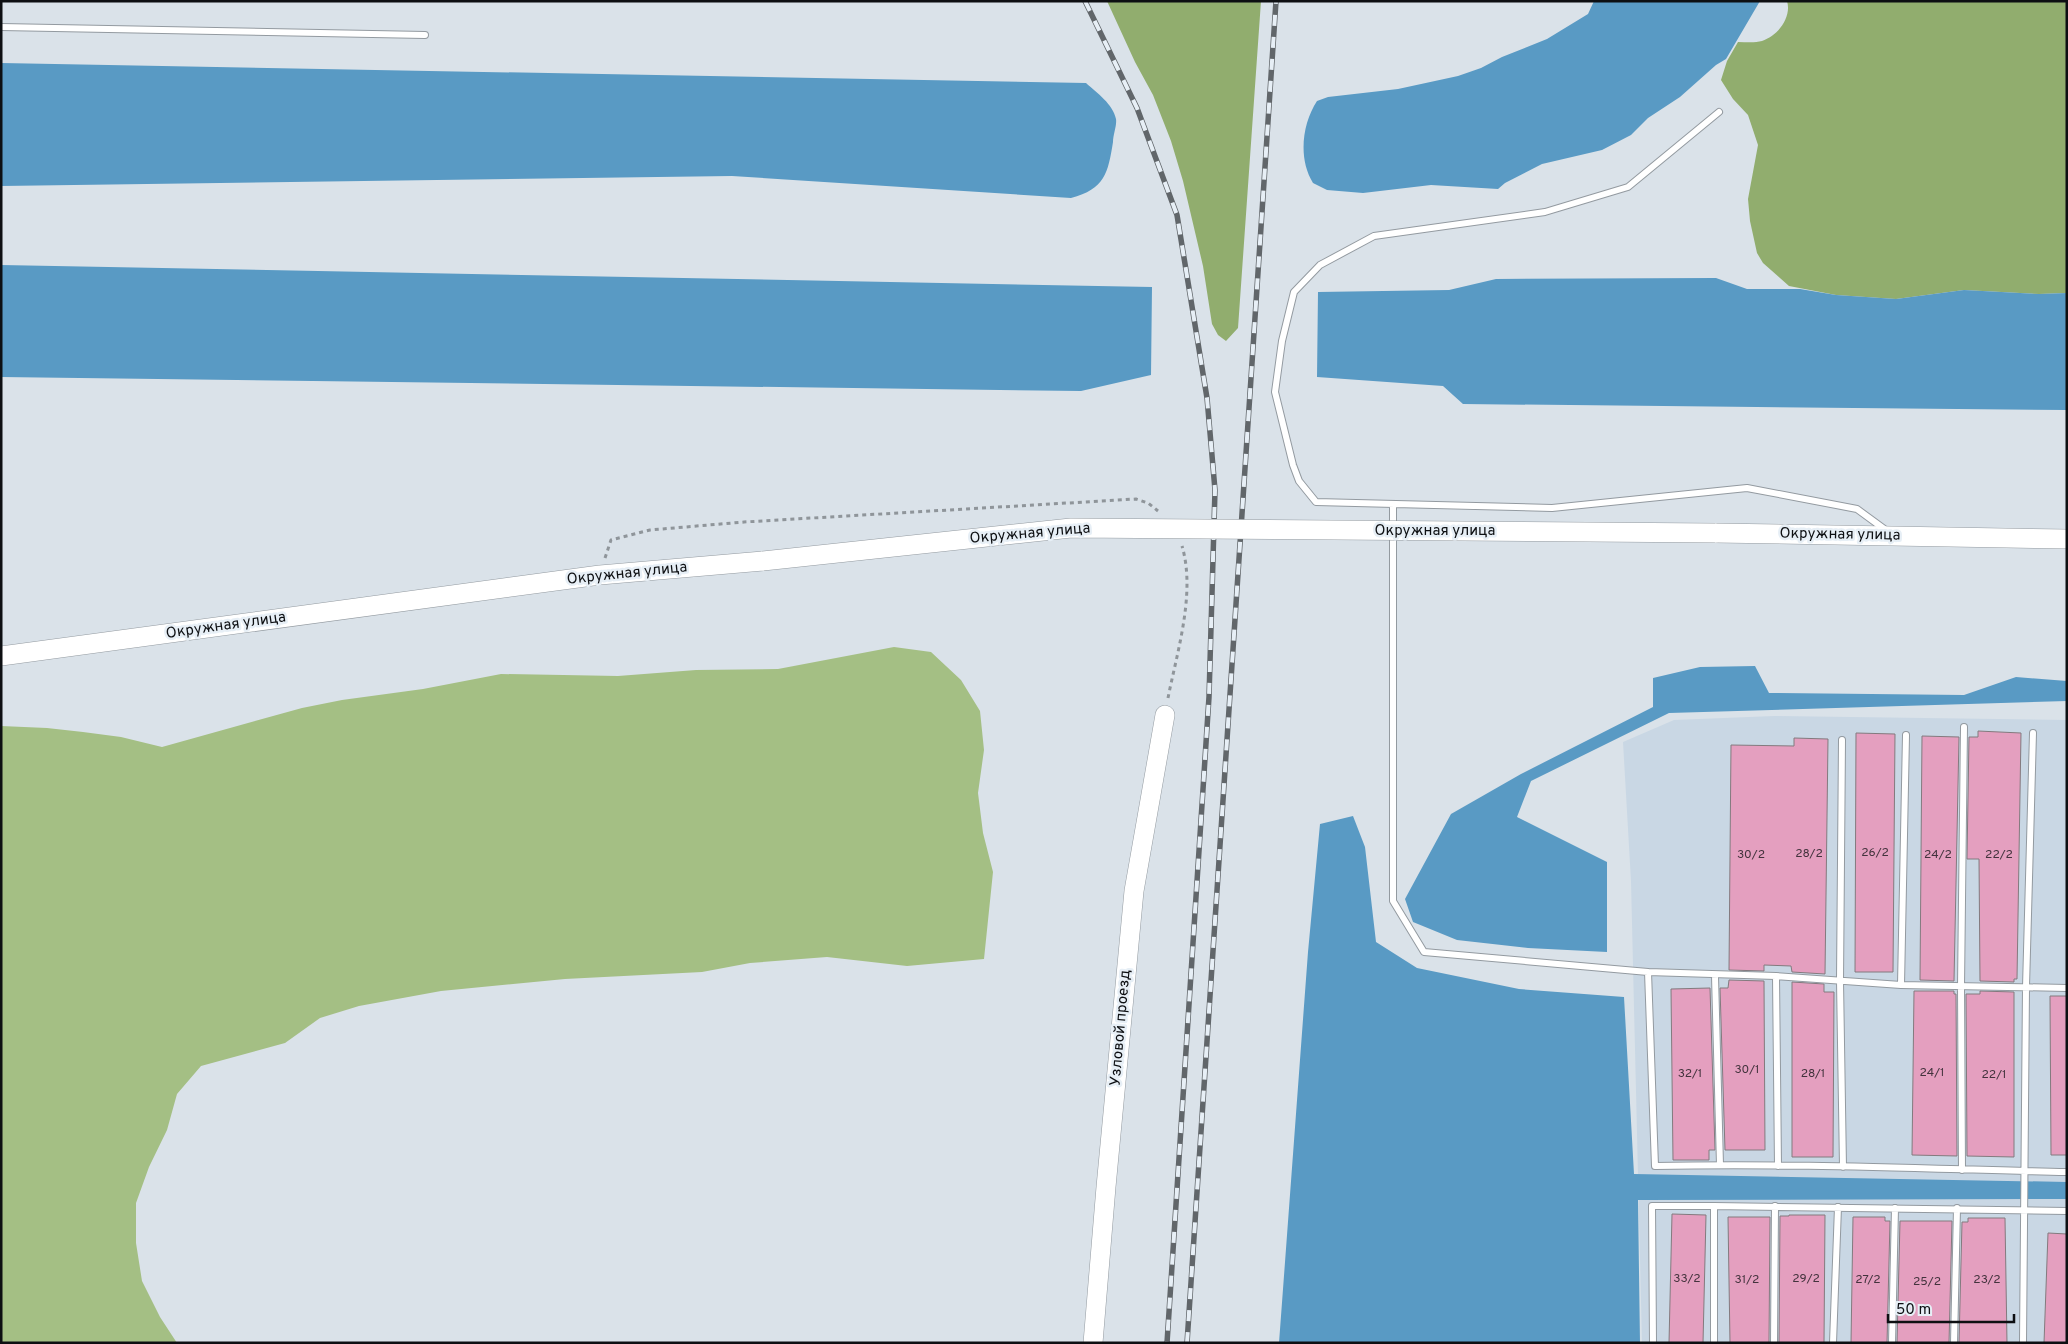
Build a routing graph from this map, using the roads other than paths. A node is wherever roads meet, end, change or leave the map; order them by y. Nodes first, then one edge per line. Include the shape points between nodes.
1 (1, 27) edge
2 (425, 35) dead end
3 (1719, 112) dead end
4 (1393, 504) junction
5 (1894, 536) junction
6 (2067, 539) edge
7 (1, 656) edge
8 (1165, 714) dead end
9 (1964, 727) dead end
10 (2033, 733) dead end
11 (1906, 735) dead end
12 (1842, 740) dead end
13 (1648, 972) junction
14 (1715, 976) junction
15 (1776, 976) junction
16 (1840, 981) junction
17 (1902, 985) junction
18 (1961, 986) junction
19 (2026, 987) junction
20 (2067, 988) edge
21 (1720, 1165) junction
22 (1778, 1166) junction
23 (1843, 1167) junction
24 (1962, 1170) junction
25 (2024, 1171) junction
26 (2067, 1172) edge
27 (1714, 1206) junction
28 (1775, 1206) junction
29 (1838, 1207) junction
30 (1895, 1208) junction
31 (1957, 1208) junction
32 (2024, 1210) junction
33 (2067, 1211) edge
34 (1093, 1343) edge
35 (1653, 1343) edge
36 (1714, 1343) edge
37 (1774, 1343) edge
38 (1833, 1343) edge
39 (1892, 1343) edge
40 (1954, 1343) edge
41 (2022, 1343) edge

1 - 2 lane
3 - 4 lane via 1628,187 1545,212 1374,236 1320,265 1294,292 1282,341 1275,392 1299,481 1316,502
4 - 5 lane via 1552,508 1747,488 1857,509
4 - 13 lane via 1393,901 1424,952
5 - 6 main road, Окружная улица
5 - 7 main road, Окружная улица, bridge via 1071,528 600,575
8 - 34 main road, Узловой проезд via 1134,891
9 - 18 lane
10 - 19 lane
11 - 17 lane
12 - 16 lane
13 - 14 lane
13 - 21 lane via 1655,1166
14 - 15 lane
14 - 21 lane
15 - 16 lane
15 - 22 lane
16 - 17 lane
16 - 23 lane
17 - 18 lane
18 - 19 lane
18 - 24 lane
19 - 20 lane
19 - 25 lane
21 - 22 lane
22 - 23 lane
23 - 24 lane
24 - 25 lane
25 - 26 lane
25 - 32 lane
27 - 28 lane
27 - 35 lane via 1652,1206
27 - 36 lane
28 - 29 lane
28 - 37 lane
29 - 30 lane
29 - 38 lane
30 - 31 lane
30 - 39 lane
31 - 32 lane
31 - 40 lane
32 - 33 lane
32 - 41 lane

